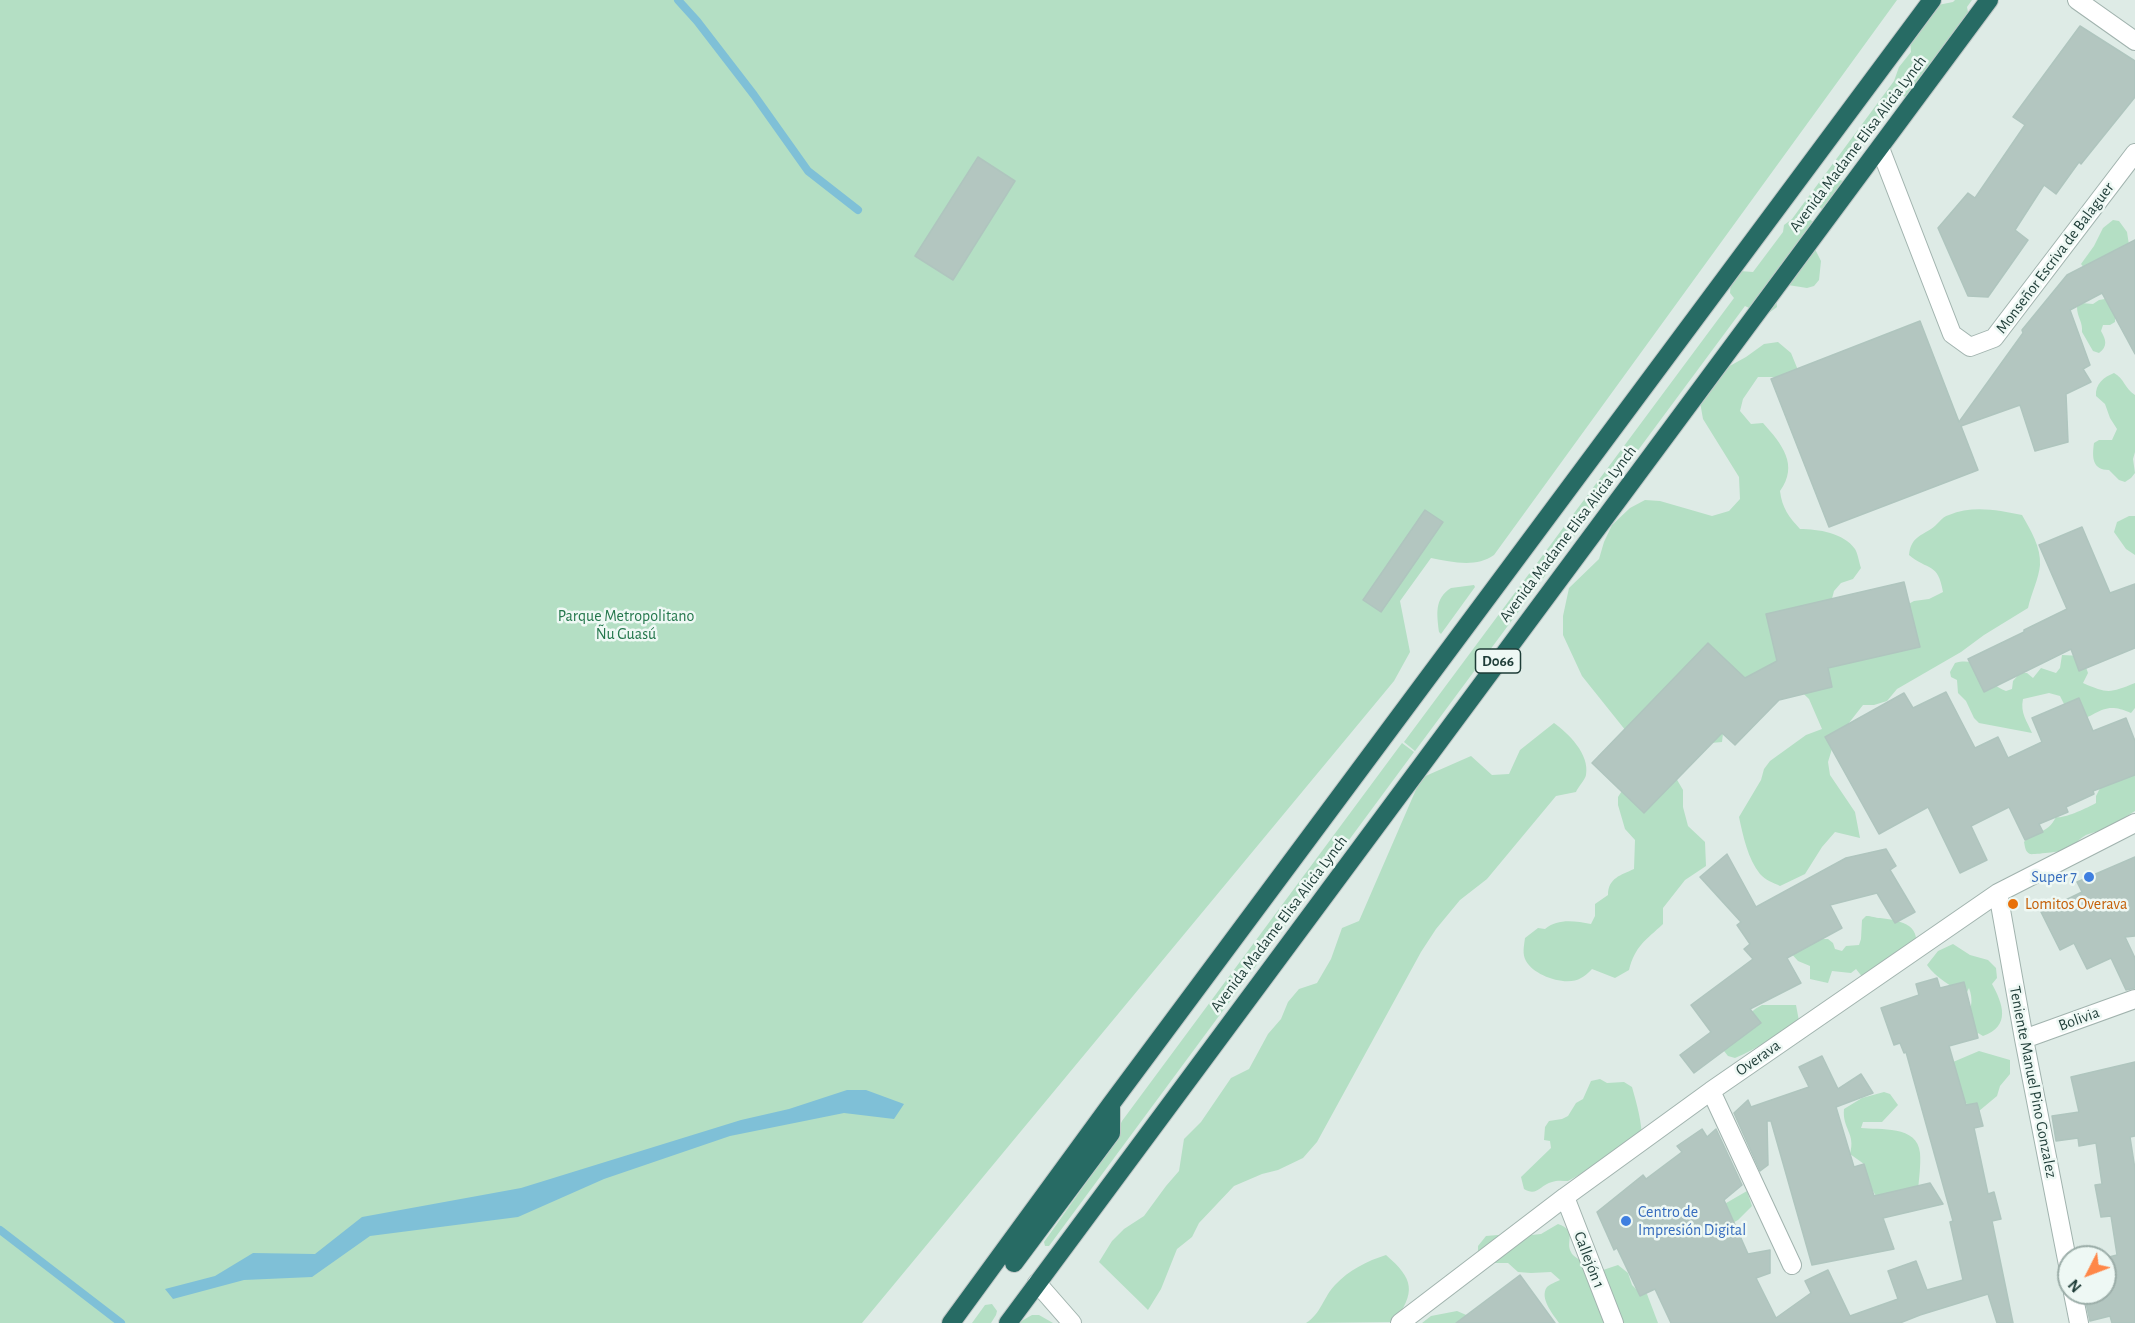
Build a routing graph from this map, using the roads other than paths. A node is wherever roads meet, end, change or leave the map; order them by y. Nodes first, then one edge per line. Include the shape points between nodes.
1 (1932, 0) edge
2 (1989, 0) edge
3 (2077, 0) edge
4 (2135, 41) edge
5 (1880, 148) junction
6 (2135, 153) edge
7 (2135, 823) edge
8 (1998, 893) junction
9 (2135, 999) edge
10 (2024, 1040) junction
11 (1711, 1091) junction
12 (1565, 1197) junction
13 (2064, 1245) edge
14 (1008, 1258) junction
15 (1792, 1265) dead end
16 (1037, 1283) junction
17 (2075, 1305) edge
18 (951, 1323) edge
19 (1008, 1323) edge
20 (1072, 1323) edge
21 (1400, 1323) edge
22 (1614, 1323) edge
23 (2079, 1323) edge

1 - 14 highway, Avenida Madame Elisa Alicia Lynch / D066 via 1111,1104
2 - 5 highway, Avenida Madame Elisa Alicia Lynch / D066
3 - 4 street
5 - 6 street, Monseñor Escriva de Balaguer via 1952,334 1970,347 1994,338
5 - 16 highway, Avenida Madame Elisa Alicia Lynch / D066
7 - 8 street, Overava
8 - 10 street, Teniente Manuel Pino Gonzalez
8 - 11 street, Overava
9 - 10 street, Bolivia
10 - 13 street, Teniente Manuel Pino Gonzalez
11 - 12 street, Overava
11 - 15 street
12 - 21 street, Overava
12 - 22 street, Callejón 1
14 - 16 highway
14 - 18 highway, Avenida Madame Elisa Alicia Lynch / D066
16 - 19 highway, Avenida Madame Elisa Alicia Lynch / D066
16 - 20 street
17 - 23 street

